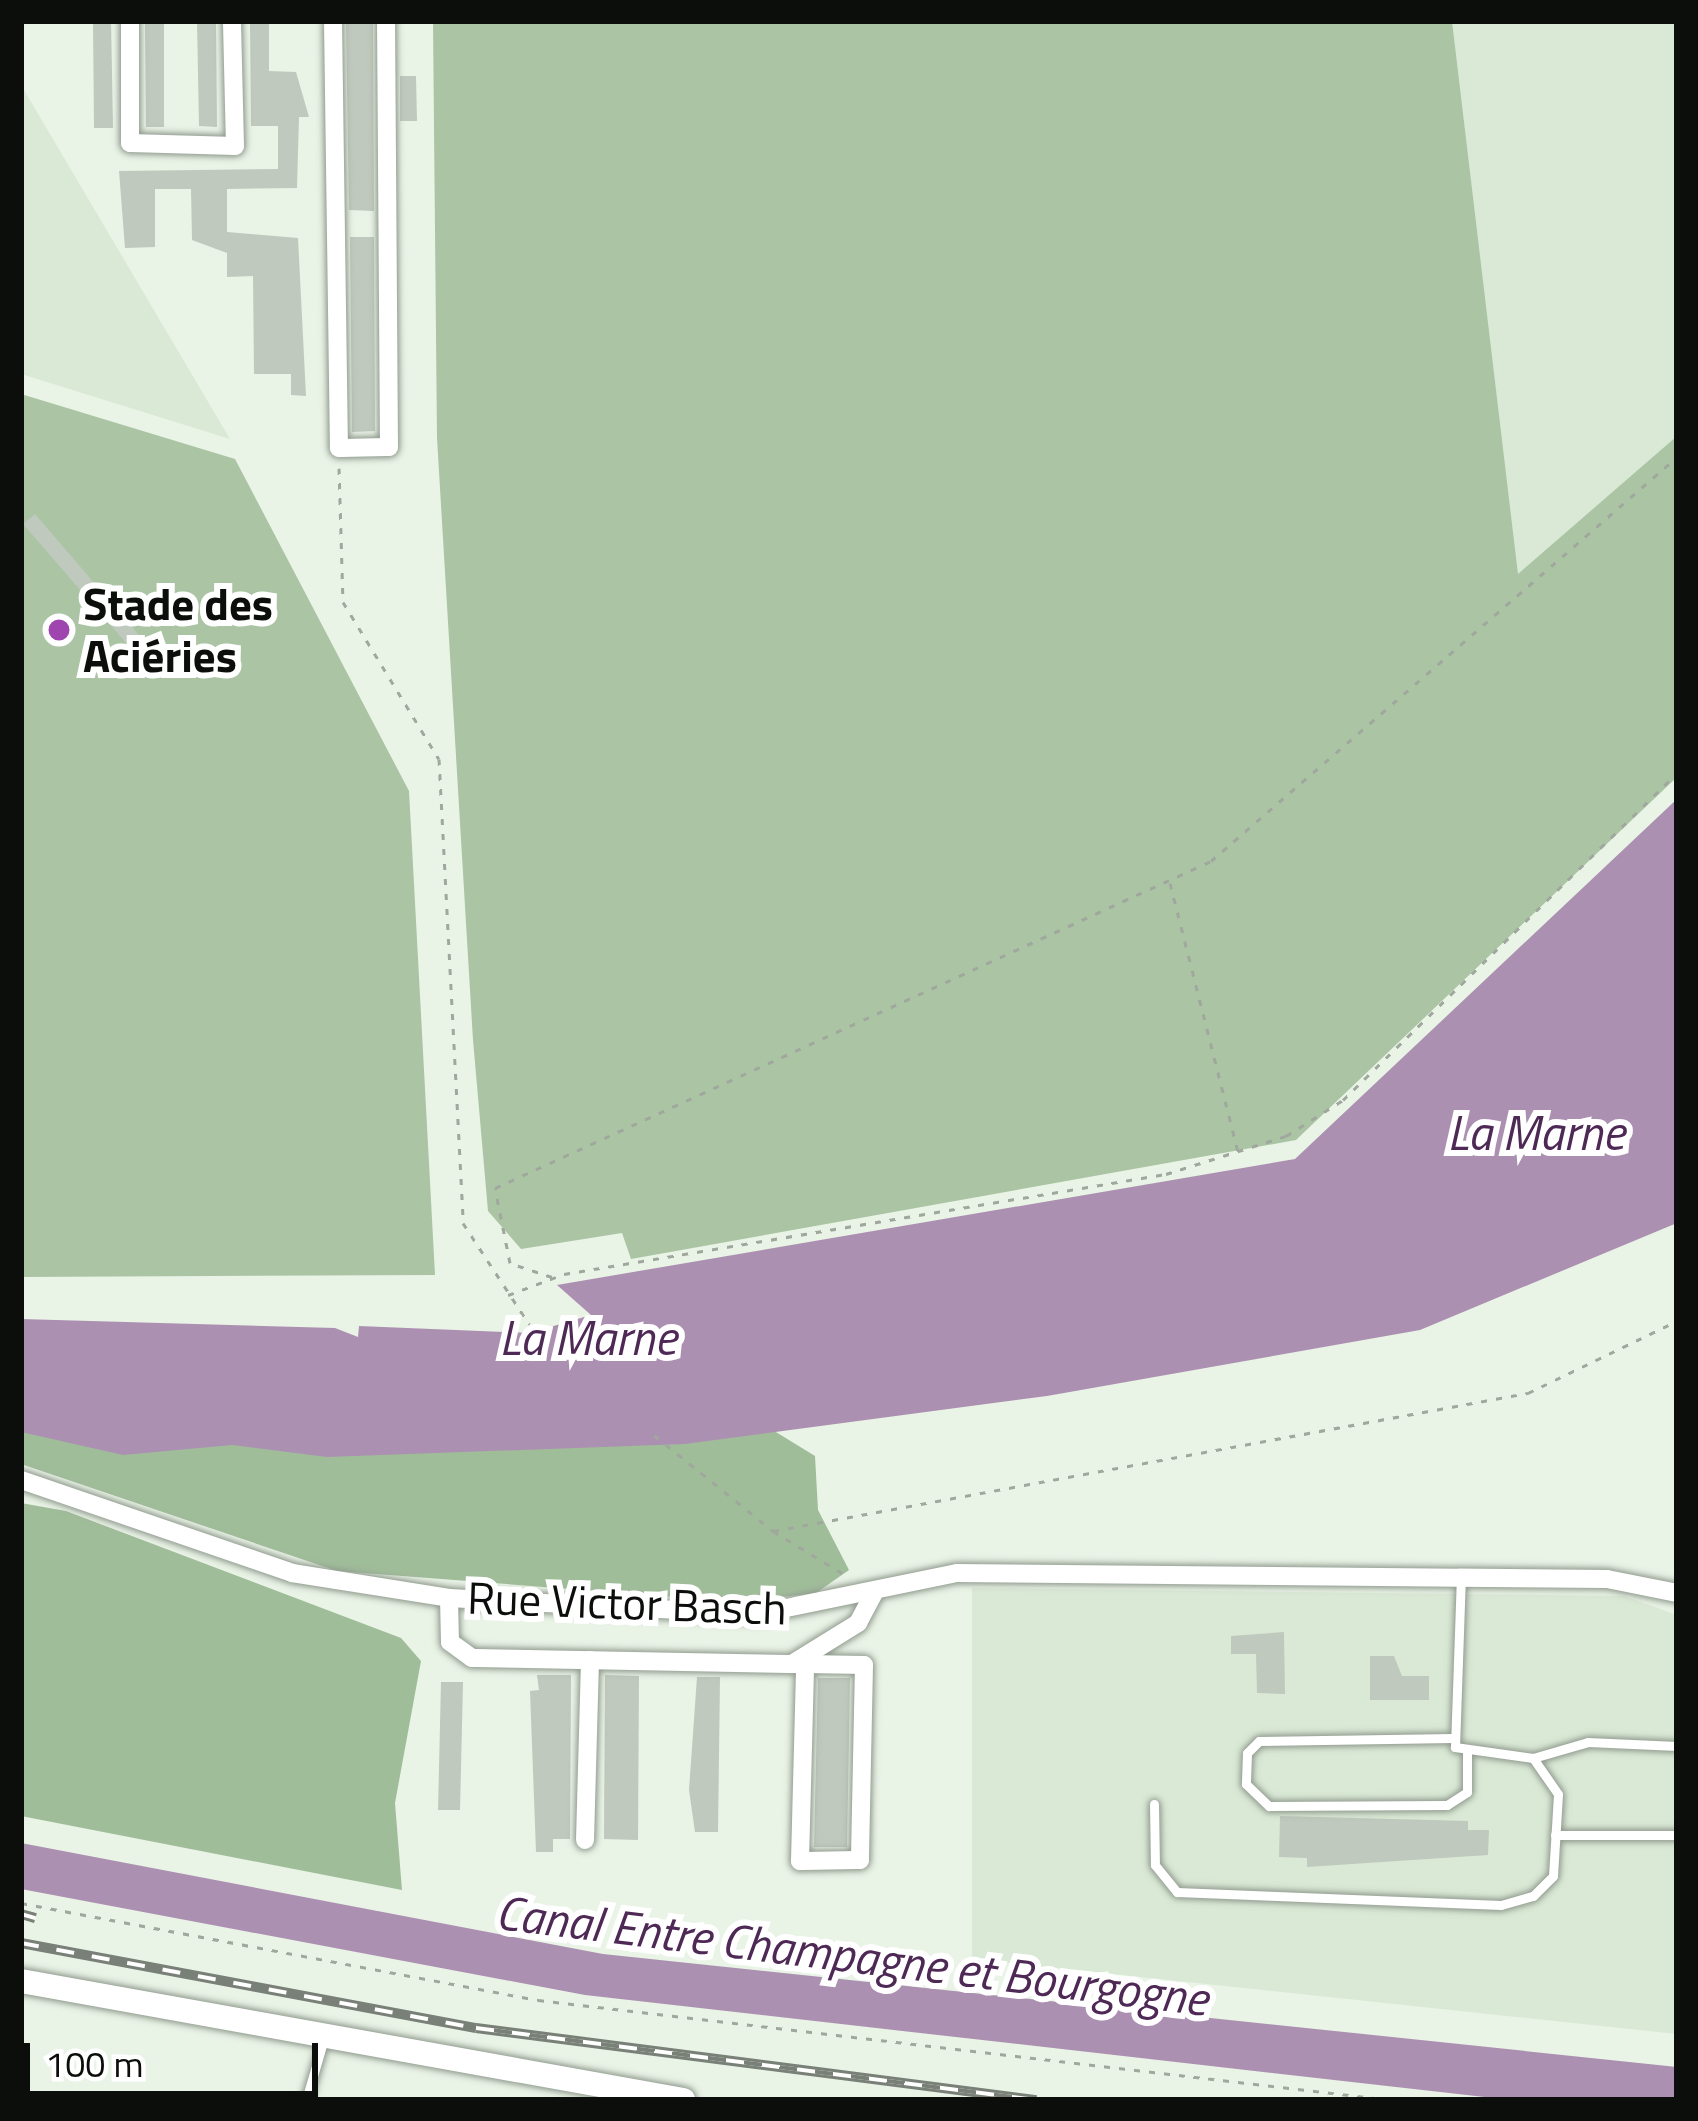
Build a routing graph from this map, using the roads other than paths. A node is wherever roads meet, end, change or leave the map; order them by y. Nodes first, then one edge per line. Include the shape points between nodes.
1 (130, 21) edge
2 (232, 21) edge
3 (333, 21) edge
4 (386, 21) edge
5 (21, 1480) edge
6 (1461, 1579) junction
7 (874, 1593) junction
8 (1677, 1593) edge
9 (449, 1598) junction
10 (590, 1660) junction
11 (799, 1664) junction
12 (1453, 1738) junction
13 (1677, 1746) edge
14 (1467, 1753) junction
15 (1533, 1758) junction
16 (1154, 1804) dead end
17 (1556, 1835) junction
18 (1677, 1835) edge
19 (585, 1840) dead end
20 (21, 1982) edge
21 (323, 2042) junction
22 (306, 2100) edge
23 (683, 2100) edge

1 - 2 street via 130,143 235,146
3 - 4 street via 339,448 388,447
5 - 9 street, Rue Victor Basch via 292,1573
6 - 7 street, Rue Victor Basch via 957,1573
6 - 8 street, Rue Victor Basch via 1607,1579
6 - 12 lane
7 - 9 street, Rue Victor Basch via 757,1614
7 - 11 street via 858,1623
9 - 10 street via 447,1625 460,1653
10 - 11 street
10 - 19 street
11 - 11 street via 800,1861 860,1860 864,1665
12 - 14 lane
12 - 14 lane via 1259,1741 1246,1753 1246,1784 1270,1805 1447,1805 1467,1792
13 - 15 lane via 1588,1742
14 - 15 lane
15 - 17 lane via 1558,1795
16 - 17 lane via 1155,1865 1177,1892 1501,1905 1547,1884
17 - 18 lane
20 - 21 street
21 - 22 lane
21 - 23 street

